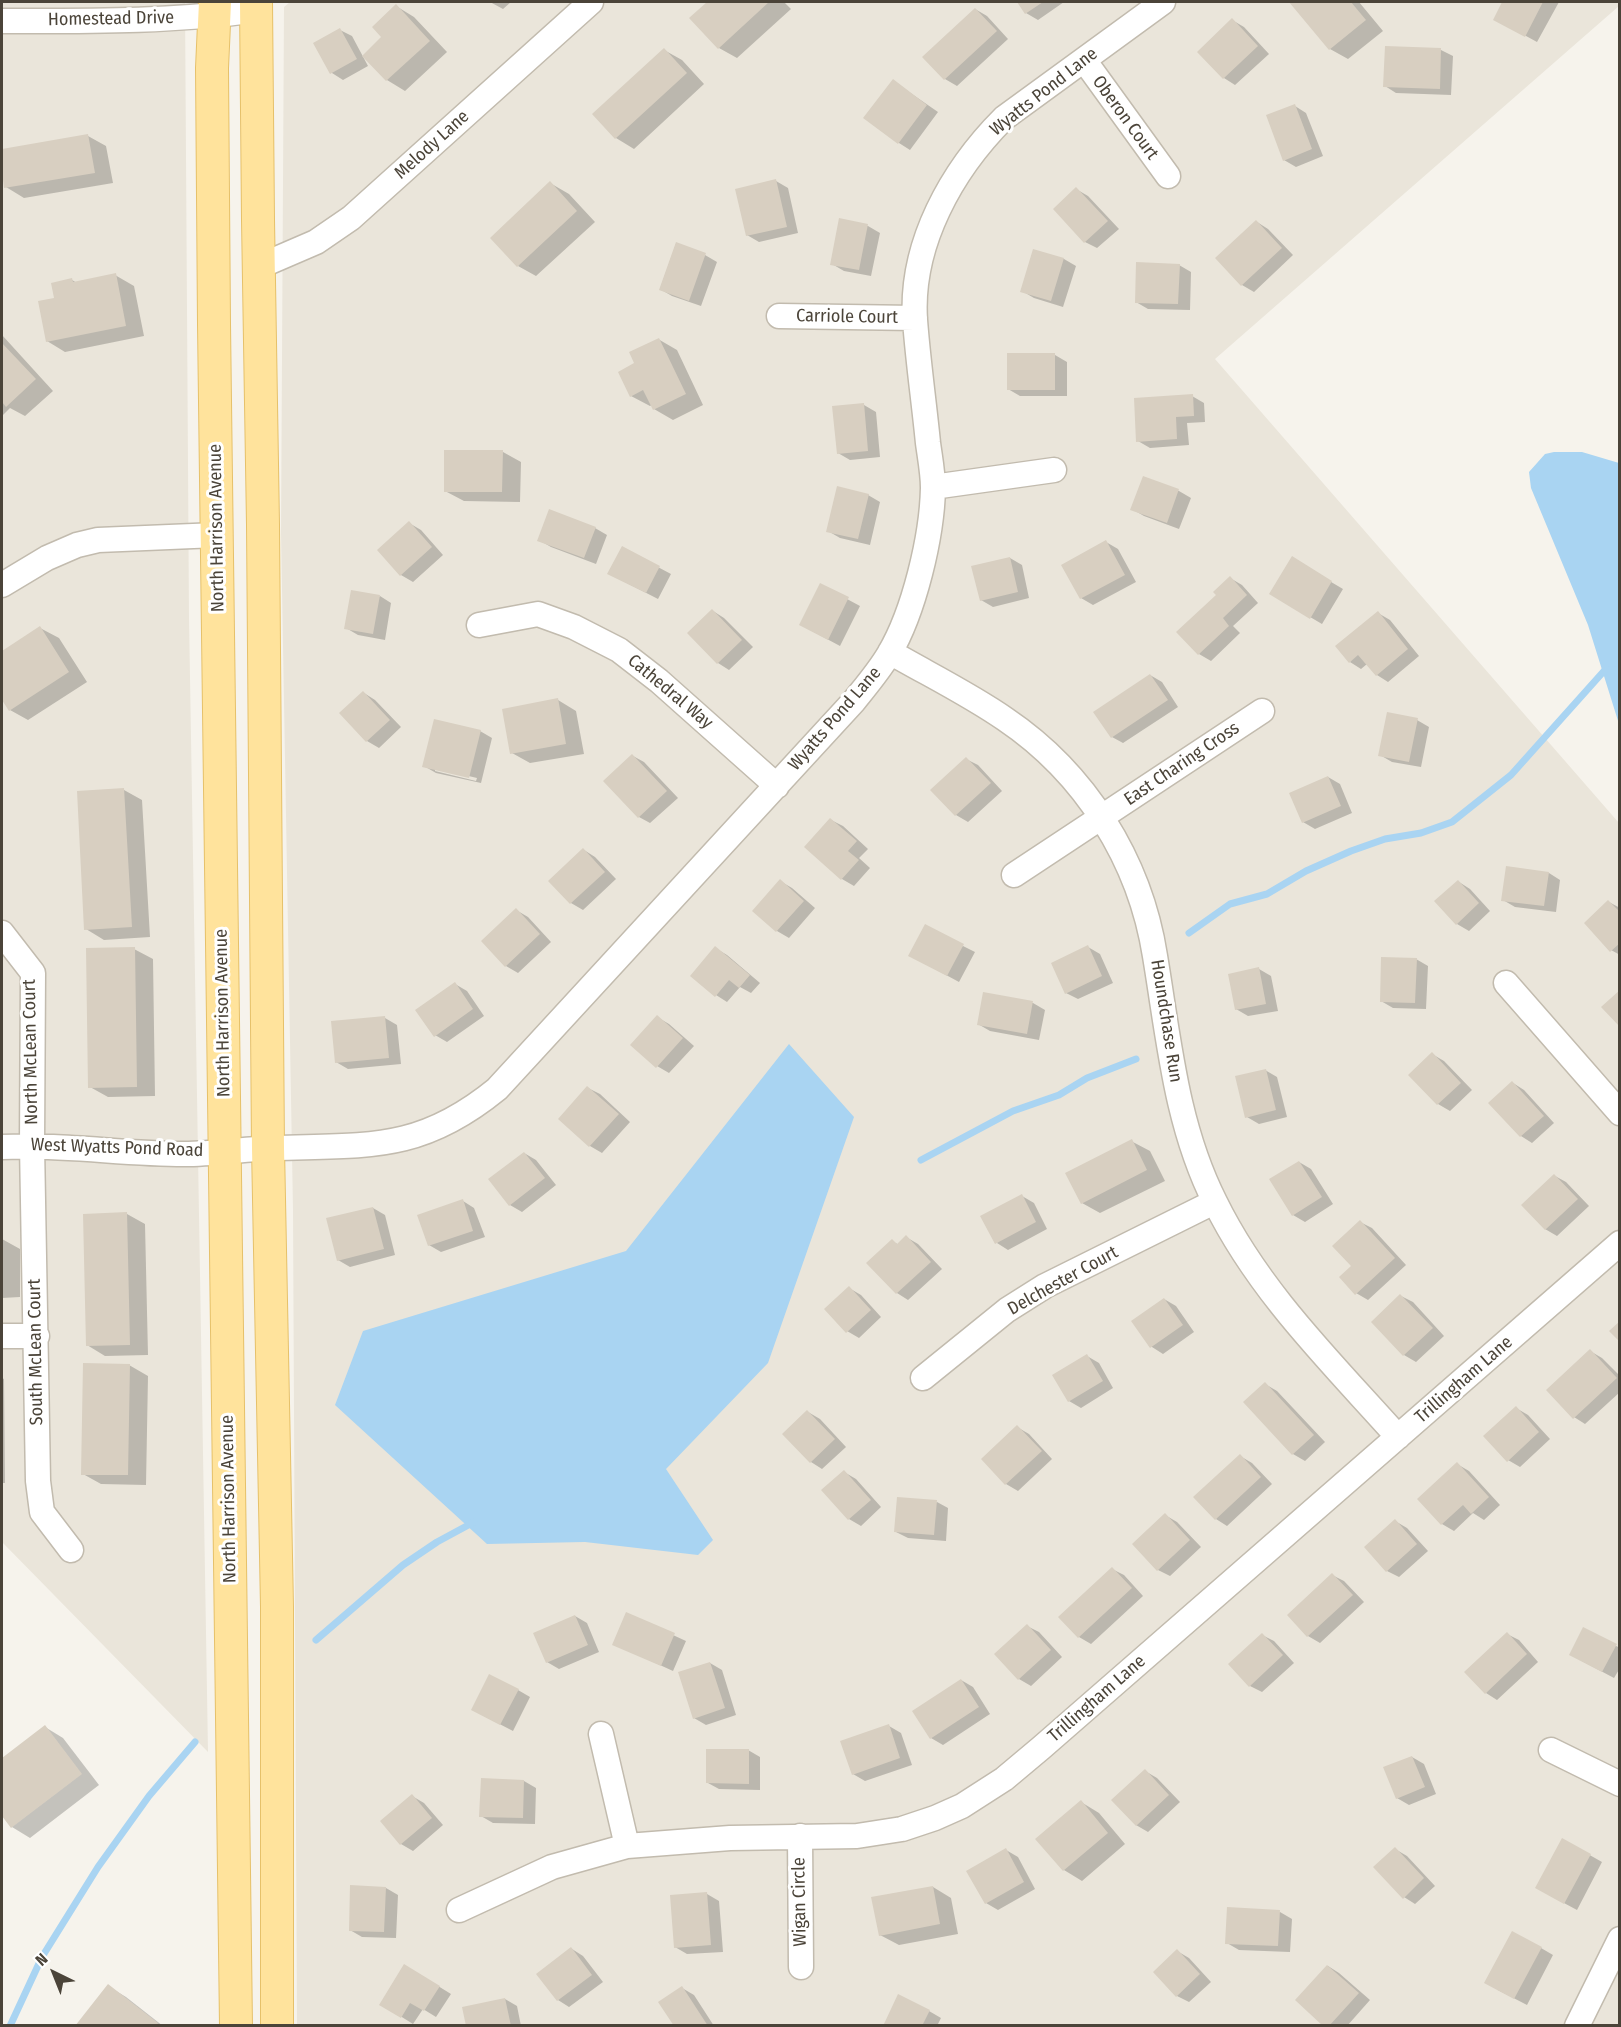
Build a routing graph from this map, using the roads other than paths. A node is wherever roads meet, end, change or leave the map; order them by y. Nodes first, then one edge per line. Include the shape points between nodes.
1 (591, 2) edge
2 (1163, 2) edge
3 (256, 6) edge
4 (215, 9) edge
5 (2, 21) edge
6 (1083, 60) junction
7 (1168, 176) dead end
8 (258, 267) junction
9 (779, 316) dead end
10 (915, 318) junction
11 (1054, 470) dead end
12 (933, 487) junction
13 (217, 535) junction
14 (2, 585) edge
15 (479, 625) dead end
16 (891, 652) junction
17 (1262, 711) dead end
18 (777, 786) junction
19 (1101, 818) junction
20 (1014, 875) dead end
21 (2, 933) edge
22 (1506, 983) dead end
23 (1620, 1113) edge
24 (32, 1145) junction
25 (2, 1147) edge
26 (268, 1148) junction
27 (225, 1150) junction
28 (1214, 1202) junction
29 (1620, 1243) edge
30 (2, 1336) edge
31 (37, 1336) junction
32 (923, 1378) dead end
33 (1398, 1437) junction
34 (71, 1550) dead end
35 (601, 1734) dead end
36 (1551, 1750) dead end
37 (1620, 1784) edge
38 (800, 1836) junction
39 (627, 1846) junction
40 (459, 1910) dead end
41 (1620, 1939) edge
42 (801, 1967) dead end
43 (237, 2025) edge
44 (276, 2025) edge
45 (1577, 2025) edge

1 - 8 street, Melody Lane via 351,218 316,242
2 - 6 street, Wyatts Pond Lane
3 - 4 street, Homestead Drive
3 - 8 main road
4 - 5 street, Homestead Drive via 110,21
4 - 13 main road, North Harrison Avenue via 212,68
6 - 7 street, Oberon Court
6 - 10 street, Wyatts Pond Lane via 1004,118 961,168 932,225 916,288
8 - 26 main road
9 - 10 street, Carriole Court
10 - 12 street, Wyatts Pond Lane
11 - 12 street
12 - 16 street, Wyatts Pond Lane via 930,529 921,569
13 - 14 street via 98,540 47,558
13 - 27 main road, North Harrison Avenue
15 - 18 street, Cathedral Way via 538,614 619,650
16 - 18 street, Wyatts Pond Lane via 854,701
16 - 19 street, Houndchase Run via 1022,730 1062,766
17 - 19 street, East Charing Cross
18 - 26 street, Wyatts Pond Lane via 523,1062 473,1108 427,1132 399,1140 373,1145
19 - 20 street, East Charing Cross
19 - 28 street, Houndchase Run via 1127,860 1141,893 1179,1104
21 - 24 street, North McLean Court via 33,973
22 - 23 street
24 - 25 street, West Wyatts Pond Road
24 - 27 street, West Wyatts Pond Road via 184,1154
24 - 31 street, South McLean Court
26 - 27 street, West Wyatts Pond Road
26 - 44 main road via 278,1607
27 - 43 main road, North Harrison Avenue
28 - 32 street, Delchester Court via 1045,1286 1007,1310
28 - 33 street, Houndchase Run via 1280,1304
29 - 33 street, Trillingham Lane
30 - 31 street
31 - 34 street, South McLean Court via 38,1481 42,1512
33 - 38 street, Trillingham Lane via 1004,1779 962,1806 902,1828 857,1836
35 - 39 street
36 - 37 street
38 - 39 street, Trillingham Lane
38 - 42 street, Wigan Circle
39 - 40 street, Trillingham Lane via 552,1867
41 - 45 street

